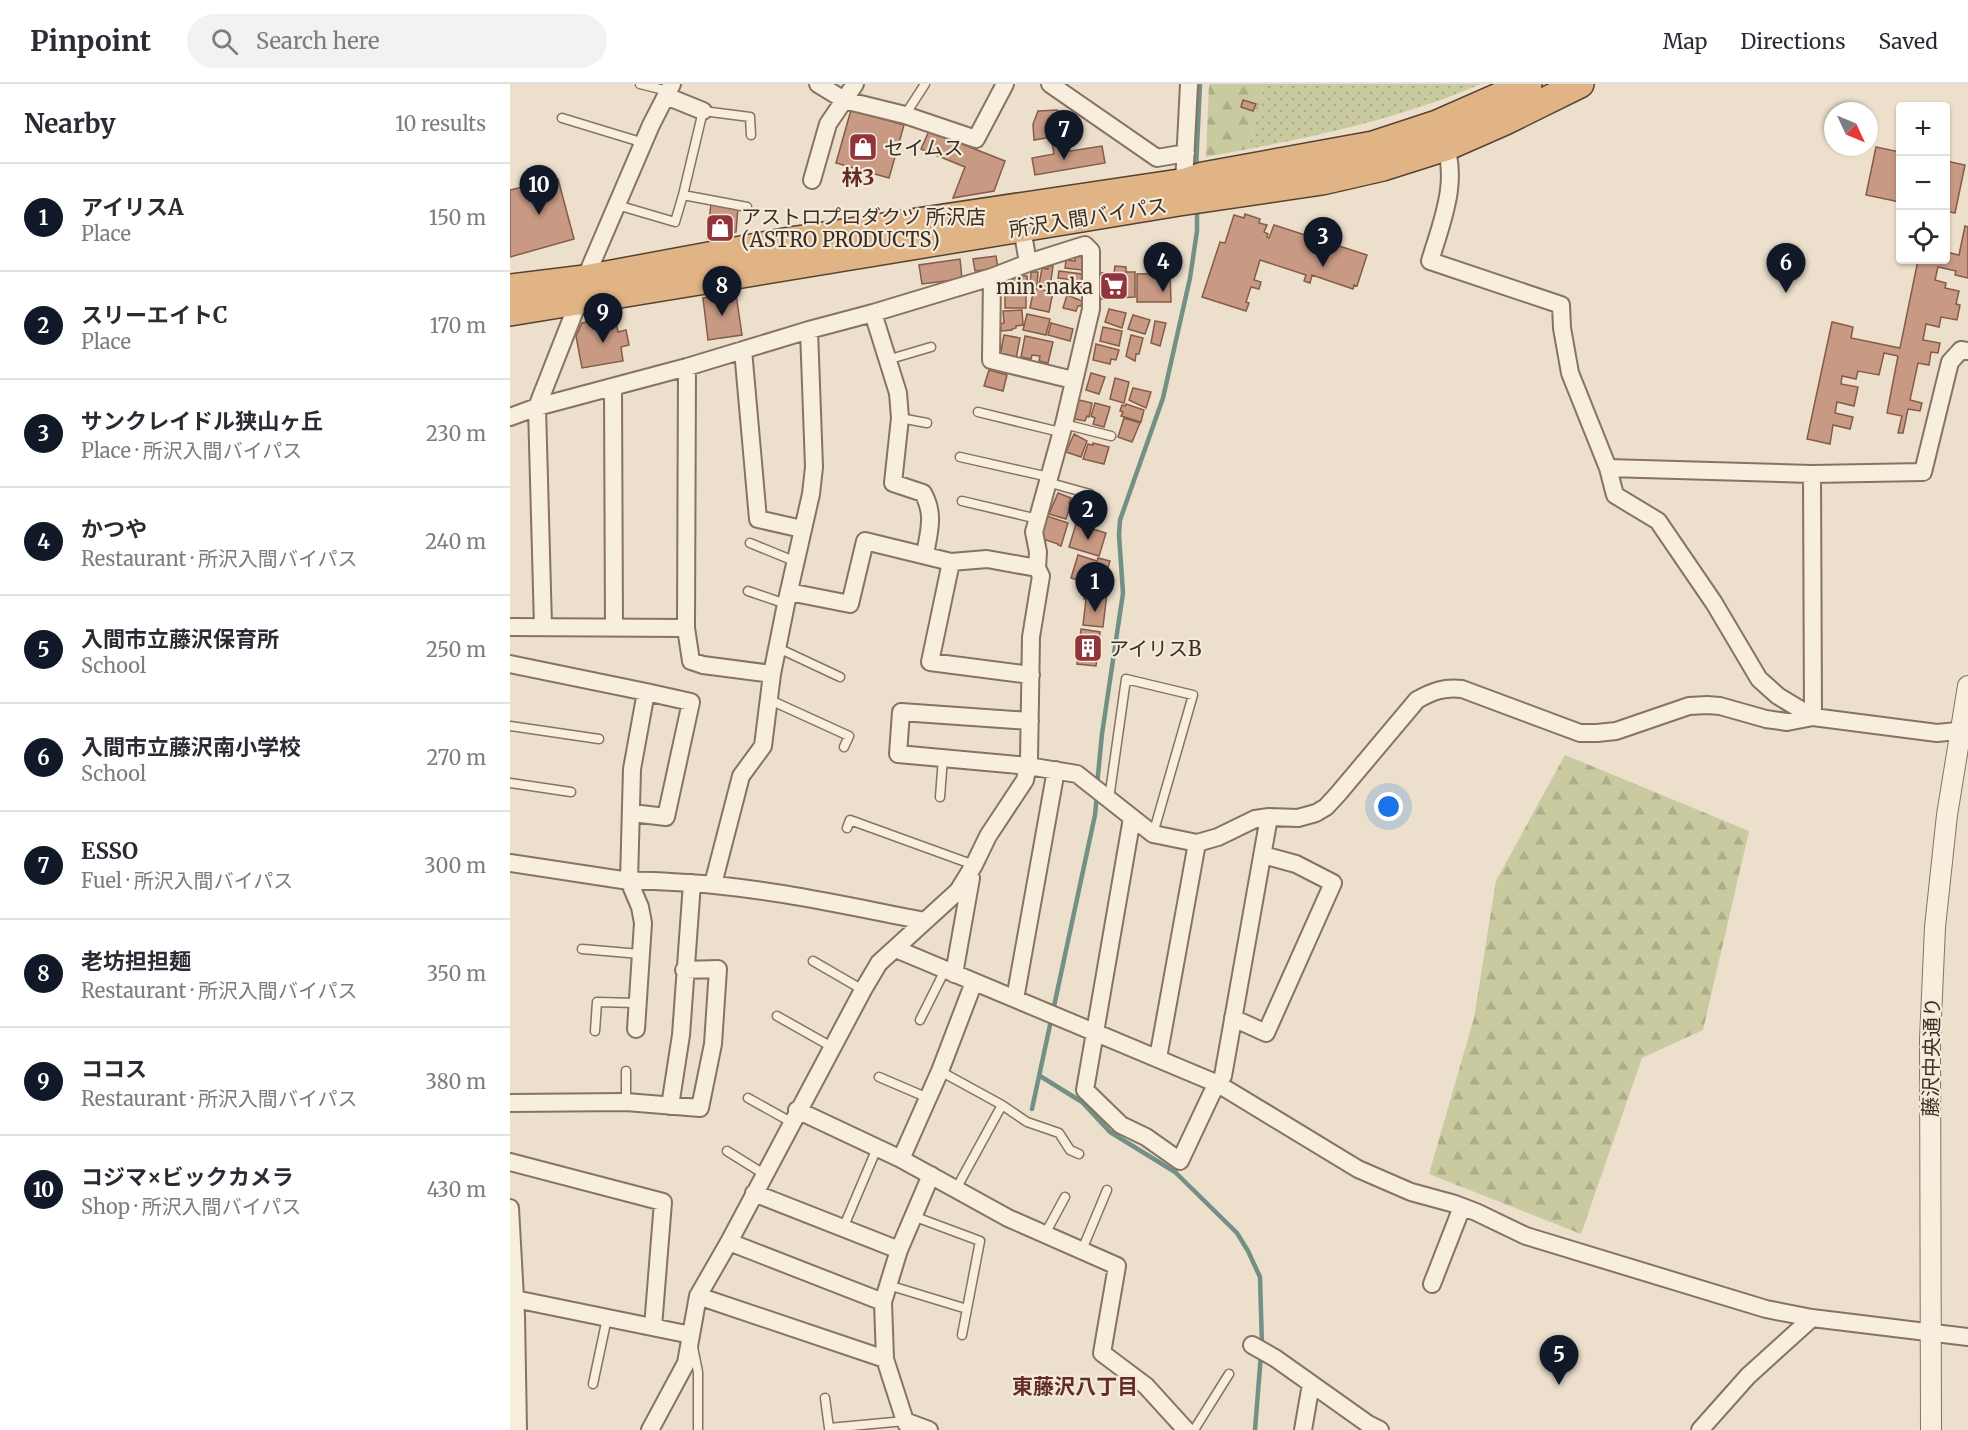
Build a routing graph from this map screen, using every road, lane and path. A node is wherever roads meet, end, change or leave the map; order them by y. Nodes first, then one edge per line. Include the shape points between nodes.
1 (640, 84) edge
2 (818, 84) edge
3 (855, 84) edge
4 (925, 84) edge
5 (1005, 84) edge
6 (1050, 84) edge
7 (1189, 84) edge
8 (1528, 84) edge
9 (1580, 84) edge
10 (668, 90) edge
11 (844, 100) junction
12 (703, 111) junction
13 (905, 115) junction
14 (562, 118) dead end
15 (751, 135) dead end
16 (1442, 135) junction
17 (644, 143) junction
18 (1186, 153) junction
19 (812, 180) dead end
20 (1191, 188) junction
21 (683, 195) junction
22 (617, 205) junction
23 (747, 207) dead end
24 (1022, 228) junction
25 (1028, 262) junction
26 (992, 277) junction
27 (510, 288) edge
28 (582, 290) junction
29 (510, 312) edge
30 (873, 314) junction
31 (809, 330) junction
32 (931, 347) dead end
33 (743, 350) junction
34 (1968, 351) edge
35 (887, 360) junction
36 (687, 367) junction
37 (1073, 380) junction
38 (613, 387) junction
39 (537, 407) junction
40 (978, 412) dead end
41 (510, 417) edge
42 (900, 418) junction
43 (927, 423) dead end
44 (1062, 428) junction
45 (1110, 436) dead end
46 (960, 457) dead end
47 (1608, 468) junction
48 (1812, 474) junction
49 (1048, 480) junction
50 (1090, 494) dead end
51 (962, 501) dead end
52 (1038, 519) junction
53 (802, 529) junction
54 (750, 543) dead end
55 (925, 554) junction
56 (795, 561) junction
57 (951, 561) junction
58 (1037, 568) junction
59 (748, 591) dead end
60 (787, 598) junction
61 (543, 626) junction
62 (510, 627) edge
63 (614, 627) junction
64 (686, 628) junction
65 (778, 648) junction
66 (510, 663) edge
67 (772, 675) junction
68 (1030, 675) junction
69 (840, 677) dead end
70 (1968, 686) edge
71 (646, 692) junction
72 (770, 700) junction
73 (1813, 717) junction
74 (1030, 722) junction
75 (510, 726) edge
76 (1964, 730) edge
77 (599, 739) dead end
78 (844, 747) dead end
79 (943, 758) junction
80 (1028, 766) junction
81 (1056, 770) junction
82 (510, 783) edge
83 (571, 792) dead end
84 (940, 796) dead end
85 (1107, 797) junction
86 (632, 813) junction
87 (1269, 817) junction
88 (1132, 818) junction
89 (847, 828) dead end
90 (1153, 834) junction
91 (1197, 843) junction
92 (1263, 855) junction
93 (510, 863) edge
94 (974, 865) junction
95 (629, 881) junction
96 (692, 883) junction
97 (713, 884) junction
98 (925, 921) junction
99 (582, 949) dead end
100 (896, 950) junction
101 (640, 954) junction
102 (813, 961) dead end
103 (684, 970) junction
104 (950, 972) junction
105 (974, 982) junction
106 (863, 990) junction
107 (1015, 999) junction
108 (636, 1003) junction
109 (777, 1016) dead end
110 (1233, 1018) junction
111 (920, 1020) dead end
112 (636, 1029) dead end
113 (595, 1031) dead end
114 (1095, 1032) junction
115 (832, 1047) junction
116 (1158, 1058) junction
117 (626, 1071) dead end
118 (940, 1071) junction
119 (879, 1077) dead end
120 (1218, 1084) junction
121 (748, 1098) dead end
122 (928, 1098) junction
123 (626, 1102) junction
124 (510, 1103) edge
125 (1002, 1105) junction
126 (670, 1106) junction
127 (794, 1116) junction
128 (877, 1148) junction
129 (728, 1151) dead end
130 (1080, 1154) dead end
131 (901, 1159) junction
132 (510, 1162) edge
133 (764, 1174) junction
134 (931, 1175) junction
135 (956, 1189) junction
136 (1107, 1190) dead end
137 (754, 1193) junction
138 (1065, 1197) dead end
139 (1462, 1207) junction
140 (510, 1208) edge
141 (912, 1216) junction
142 (844, 1226) junction
143 (1045, 1234) junction
144 (729, 1242) junction
145 (899, 1250) junction
146 (1082, 1250) junction
147 (1432, 1284) dead end
148 (888, 1285) junction
149 (698, 1296) junction
150 (883, 1302) junction
151 (967, 1309) junction
152 (514, 1310) edge
153 (607, 1318) junction
154 (1812, 1318) junction
155 (653, 1327) junction
156 (1930, 1333) junction
157 (691, 1335) junction
158 (962, 1335) dead end
159 (1968, 1337) edge
160 (1252, 1345) dead end
161 (885, 1359) junction
162 (1229, 1374) dead end
163 (593, 1384) dead end
164 (1311, 1384) junction
165 (825, 1398) dead end
166 (907, 1426) edge
167 (518, 1430) edge
168 (650, 1430) edge
169 (698, 1430) edge
170 (929, 1430) edge
171 (1186, 1430) edge
172 (1194, 1430) edge
173 (1303, 1430) edge
174 (1380, 1430) edge
175 (1700, 1430) edge
176 (1931, 1430) edge

1 - 10 lane
2 - 11 street
3 - 11 street
4 - 13 lane
5 - 13 street via 976,139
6 - 18 street via 1157,158
7 - 18 street
8 - 16 highway, 所沢入間バイパス
9 - 16 highway, 所沢入間バイパス via 1503,122
10 - 12 street
10 - 17 street
11 - 13 street
11 - 19 street via 828,124
12 - 15 lane via 750,117
12 - 21 lane
14 - 17 lane
16 - 20 highway, 所沢入間バイパス via 1383,167 1322,181
16 - 47 street via 1450,174 1449,196 1430,261 1561,305 1570,374
17 - 22 street
18 - 20 street
20 - 24 highway, 所沢入間バイパス
20 - 28 highway, 所沢入間バイパス via 790,241
21 - 22 lane via 675,222
21 - 23 lane
22 - 28 street
24 - 25 street
24 - 28 highway, 所沢入間バイパス
25 - 26 street
25 - 37 street via 1085,245 1091,251 1091,309
26 - 30 street
26 - 37 street via 991,360
27 - 28 highway, 所沢入間バイパス
28 - 29 highway, 所沢入間バイパス
28 - 39 street
30 - 31 street
30 - 35 street
31 - 33 street
31 - 53 street via 814,467
32 - 35 lane
33 - 36 street
33 - 53 street via 758,519
34 - 48 street via 1962,350 1950,362 1923,472
35 - 42 street via 898,393
36 - 38 street
36 - 64 street
37 - 44 street
38 - 39 street
38 - 63 street
39 - 41 street
39 - 61 street
40 - 44 lane
42 - 43 lane
42 - 55 street via 893,483 923,493 928,502 931,519
44 - 45 lane
44 - 49 street
46 - 49 lane
47 - 48 street
47 - 73 street via 1615,495 1658,521 1714,603 1759,679
48 - 73 street
49 - 50 lane
49 - 52 street
51 - 52 lane
52 - 58 street via 1034,532
53 - 56 street
54 - 56 lane
55 - 57 street
55 - 60 street via 865,541 850,604
56 - 60 street
57 - 58 street via 987,558
57 - 68 street via 930,662
58 - 68 street via 1041,576 1031,637
59 - 60 lane
60 - 65 street
61 - 62 street
61 - 63 street
63 - 64 street
64 - 67 street via 691,660
65 - 67 street
65 - 69 lane
66 - 71 street
67 - 72 street
68 - 74 street
70 - 76 street, 藤沢中央通り
71 - 86 street via 632,769
71 - 86 street via 691,702 666,817
72 - 78 lane via 849,736
72 - 97 street via 763,746 741,776
73 - 76 street via 1937,733
73 - 87 street via 1787,722 1720,706 1689,706 1616,730 1580,733 1462,689 1448,688 1417,700 1326,807 1298,818
74 - 79 street via 901,712 898,754
74 - 80 street
75 - 77 lane
76 - 156 street, 藤沢中央通り via 1947,815 1935,927 1930,1041
79 - 80 street
79 - 84 lane
80 - 81 street
80 - 94 street via 1025,780
81 - 85 street via 1077,774
81 - 107 street
82 - 83 lane
85 - 88 street
85 - 90 lane via 1126,679 1193,695
86 - 95 street
87 - 91 street
87 - 92 street
88 - 90 street
88 - 114 street
89 - 94 lane via 850,820
90 - 91 street
91 - 116 street
92 - 110 street
92 - 110 street via 1296,864 1333,883 1266,1033
93 - 95 street
94 - 98 street via 958,891
94 - 104 street
95 - 96 street
95 - 101 street via 643,923
96 - 97 street
96 - 103 street
97 - 98 street via 767,890
98 - 100 street
99 - 101 lane
100 - 104 street
100 - 106 street via 879,963
101 - 108 street
102 - 106 lane
103 - 126 street via 681,1035
103 - 126 street via 718,969 713,1044 700,1108
104 - 105 street
104 - 111 lane
105 - 107 street
105 - 118 street
106 - 115 street
107 - 114 street
108 - 112 street
108 - 113 lane via 597,1002
109 - 115 lane
110 - 120 street via 1223,1076
114 - 116 street
114 - 120 street via 1085,1090 1121,1125 1180,1161
115 - 127 street
116 - 120 street
117 - 123 lane
118 - 122 street
118 - 125 lane
119 - 122 lane
120 - 139 street via 1358,1169 1411,1192
121 - 127 lane
122 - 131 street
123 - 124 street
123 - 126 street
125 - 130 lane via 1027,1122 1059,1134 1070,1150
125 - 135 lane
127 - 128 street
127 - 133 street
128 - 131 street
128 - 142 lane
129 - 133 lane
131 - 134 street
132 - 155 street via 663,1202
133 - 137 street
134 - 135 street
134 - 141 street
135 - 143 street
136 - 146 lane
137 - 142 street
137 - 144 street
138 - 143 lane
139 - 147 street
139 - 154 street via 1526,1236 1766,1309
140 - 152 street
141 - 145 street
141 - 151 lane via 980,1241
142 - 145 street
143 - 146 street
144 - 149 street
144 - 150 street
145 - 148 street
146 - 171 street via 1117,1266 1102,1353 1146,1386
148 - 150 street
148 - 151 lane
149 - 157 street
149 - 161 street
150 - 161 street
151 - 158 lane
152 - 153 street
152 - 167 street
153 - 155 street
153 - 163 lane
154 - 156 street
154 - 175 street via 1748,1376
155 - 157 street
156 - 159 street
156 - 176 street, 藤沢中央通り
157 - 168 street via 686,1364
157 - 169 lane via 698,1372
160 - 164 street
161 - 166 street
162 - 172 lane
164 - 173 street
164 - 174 street
165 - 166 lane via 829,1428
166 - 170 street

